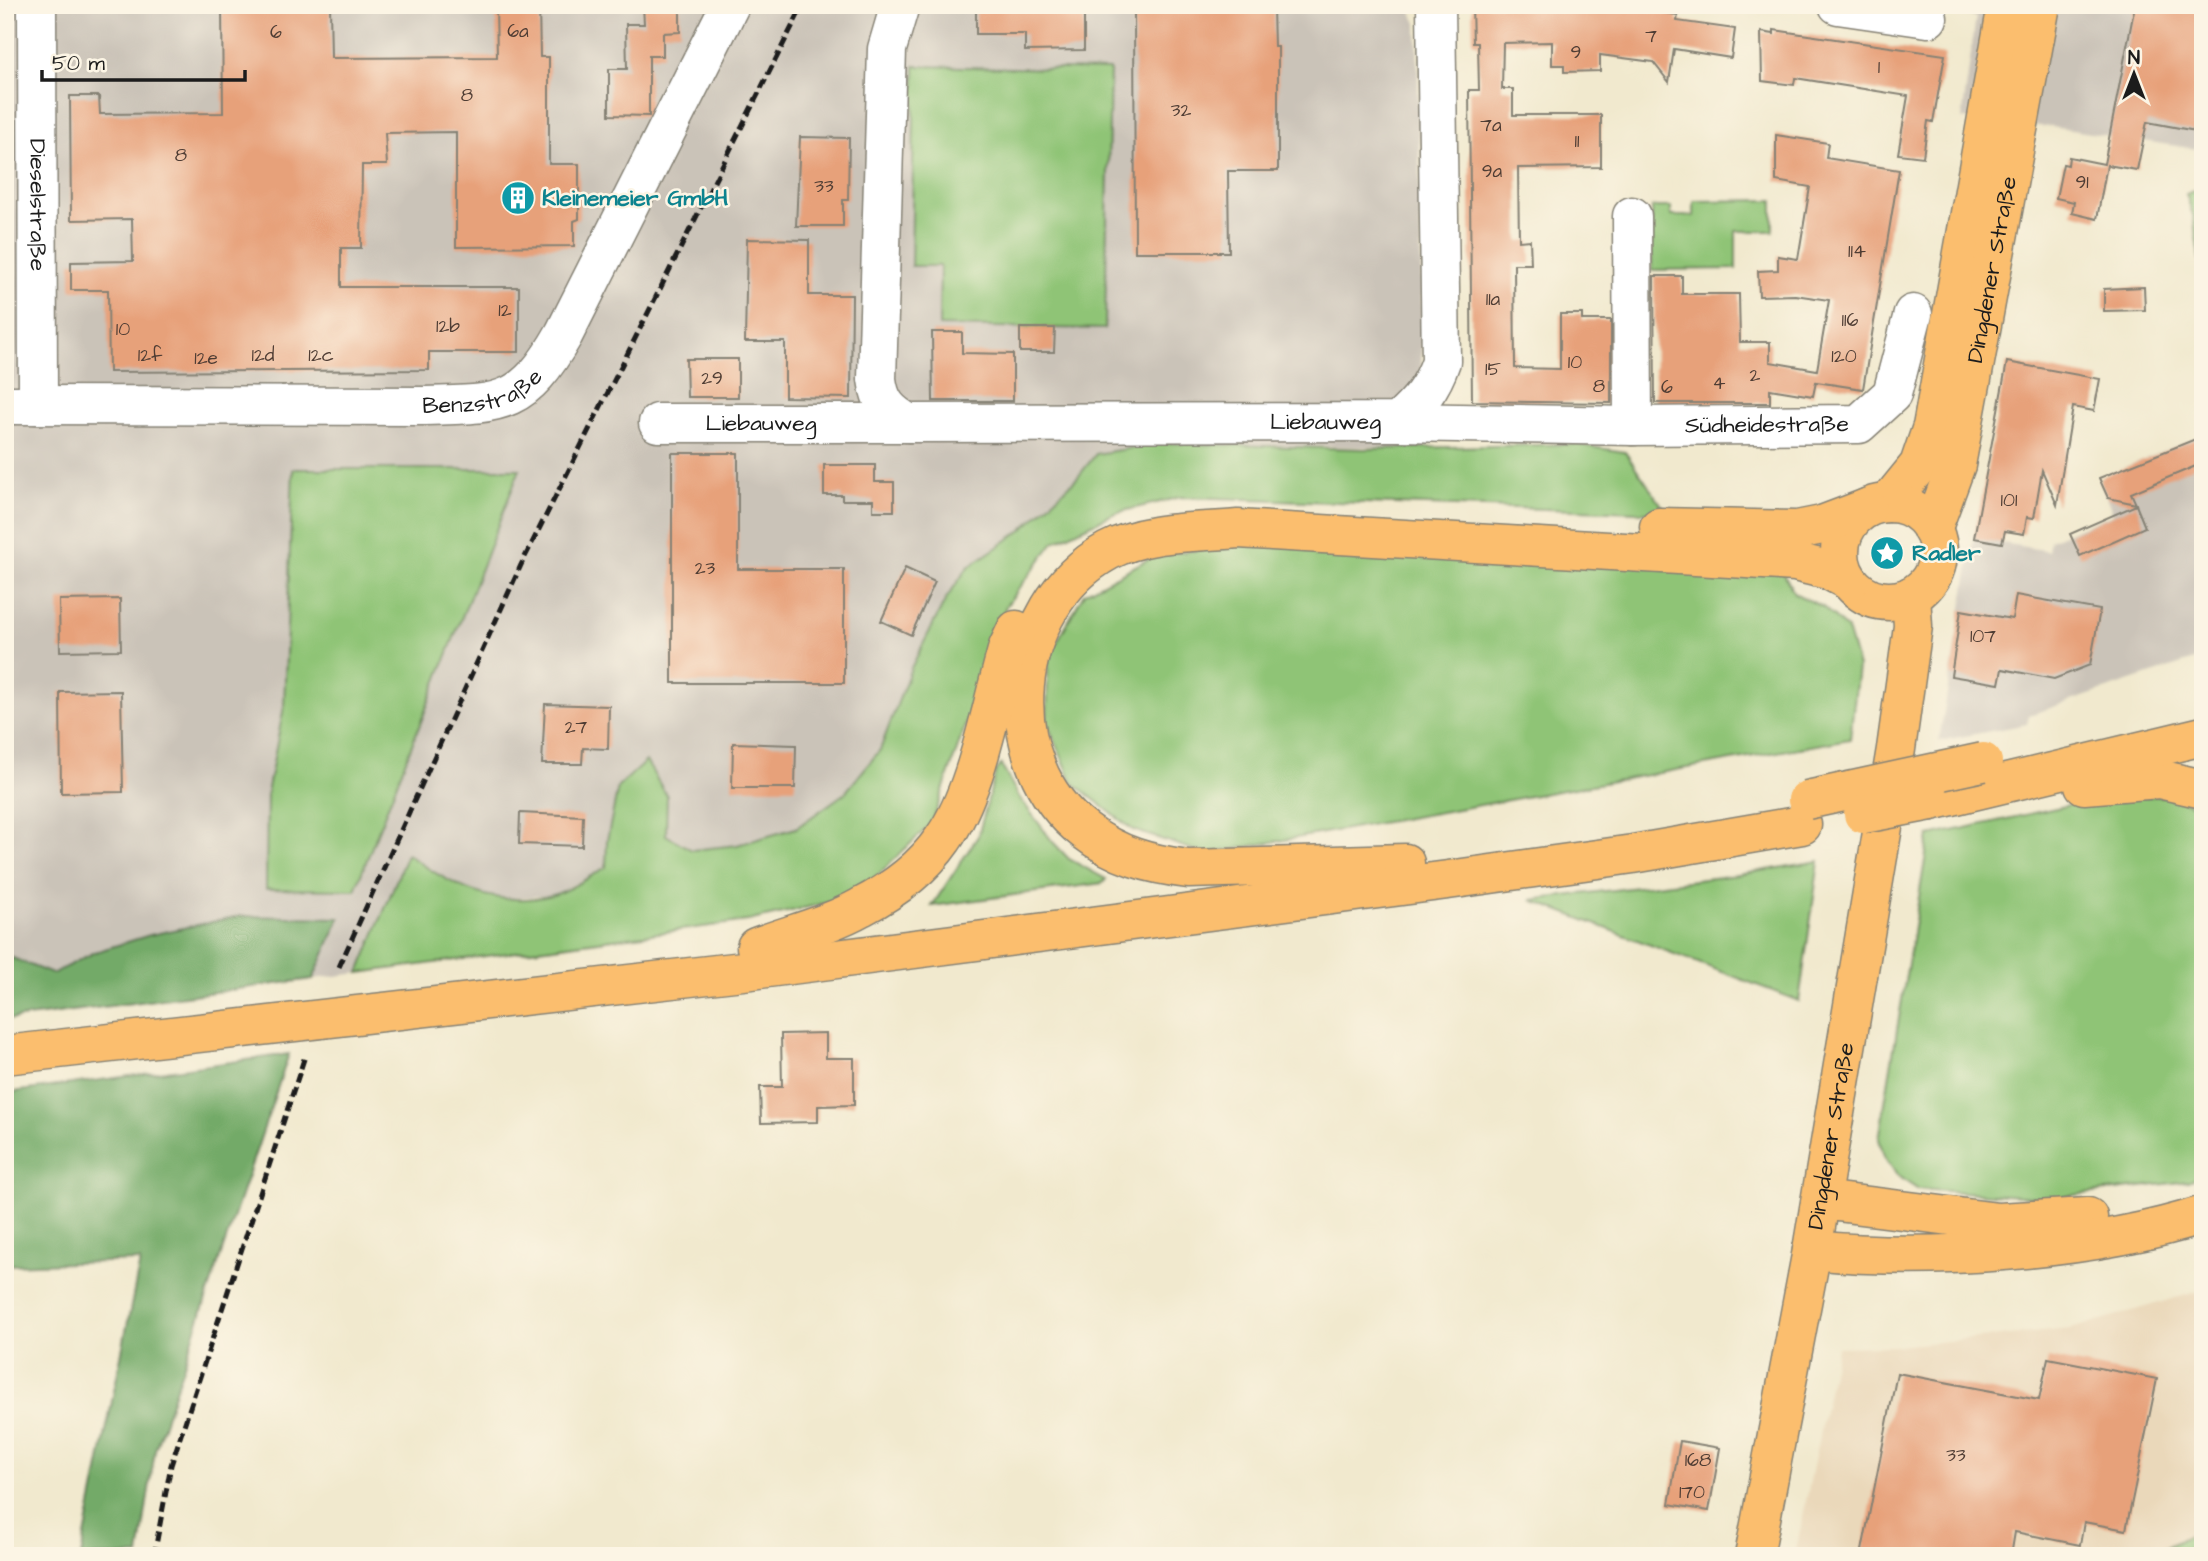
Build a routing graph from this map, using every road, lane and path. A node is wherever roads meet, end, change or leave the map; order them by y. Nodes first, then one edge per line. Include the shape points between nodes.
1 (37, 5) edge
2 (730, 5) edge
3 (900, 5) edge
4 (1436, 5) edge
5 (1838, 5) edge
6 (2007, 5) edge
7 (2041, 5) edge
8 (1928, 18) dead end
9 (1632, 216) dead end
10 (1913, 314) dead end
11 (21, 405) edge
12 (658, 422) dead end
13 (1398, 422) junction
14 (908, 423) junction
15 (1633, 426) junction
16 (1878, 506) junction
17 (1932, 530) junction
18 (1879, 592) junction
19 (2203, 716) edge
20 (2203, 736) edge
21 (1978, 786) junction
22 (2203, 789) edge
23 (1805, 812) junction
24 (1405, 863) junction
25 (756, 947) junction
26 (412, 1006) junction
27 (5, 1055) edge
28 (2203, 1193) edge
29 (1821, 1200) junction
30 (2203, 1215) edge
31 (1812, 1250) junction
32 (1754, 1556) edge

1 - 11 street, Dieselstraße
2 - 11 street, Benzstraße via 564,334 544,370 515,395 481,404 420,406
3 - 14 street via 887,49 877,379 879,398 890,413
4 - 13 street, Liebauweg via 1441,360 1434,383
5 - 8 street
6 - 16 main road, Dingdener Straße via 1932,427 1919,466
7 - 17 main road, Dingdener Straße via 1956,465
9 - 15 street
10 - 15 street, Südheidestraße via 1892,394 1859,424
12 - 14 street, Liebauweg
13 - 14 street, Liebauweg
13 - 15 street, Südheidestraße
16 - 17 main road via 1907,507 1921,515
16 - 18 main road, Dingdener Straße via 1853,518 1840,549 1842,566
16 - 25 main road via 1822,525 1763,531 1244,507 1189,509 1134,520 1078,548 1041,586 1008,647 959,810 930,855 893,888 859,909
17 - 18 main road, Dingdener Straße via 1937,561 1928,582
18 - 24 main road via 1828,570 1795,562 1238,529 1173,533 1109,550 1060,591 1039,626 1027,660 1025,732 1049,790 1084,831 1121,855 1188,869
18 - 29 main road, Dingdener Straße via 1899,715 1896,749
19 - 21 main road
20 - 21 main road
21 - 22 main road via 2159,779
21 - 23 main road, bridge
21 - 23 main road, bridge via 1931,801
23 - 24 main road
23 - 26 main road via 1633,854 1448,880 752,970
24 - 25 main road via 1188,895
25 - 26 main road
26 - 27 main road
28 - 29 main road via 2086,1217 1998,1222
29 - 31 main road, Dingdener Straße
30 - 31 main road via 2046,1247 1866,1256
31 - 32 main road, Dingdener Straße

